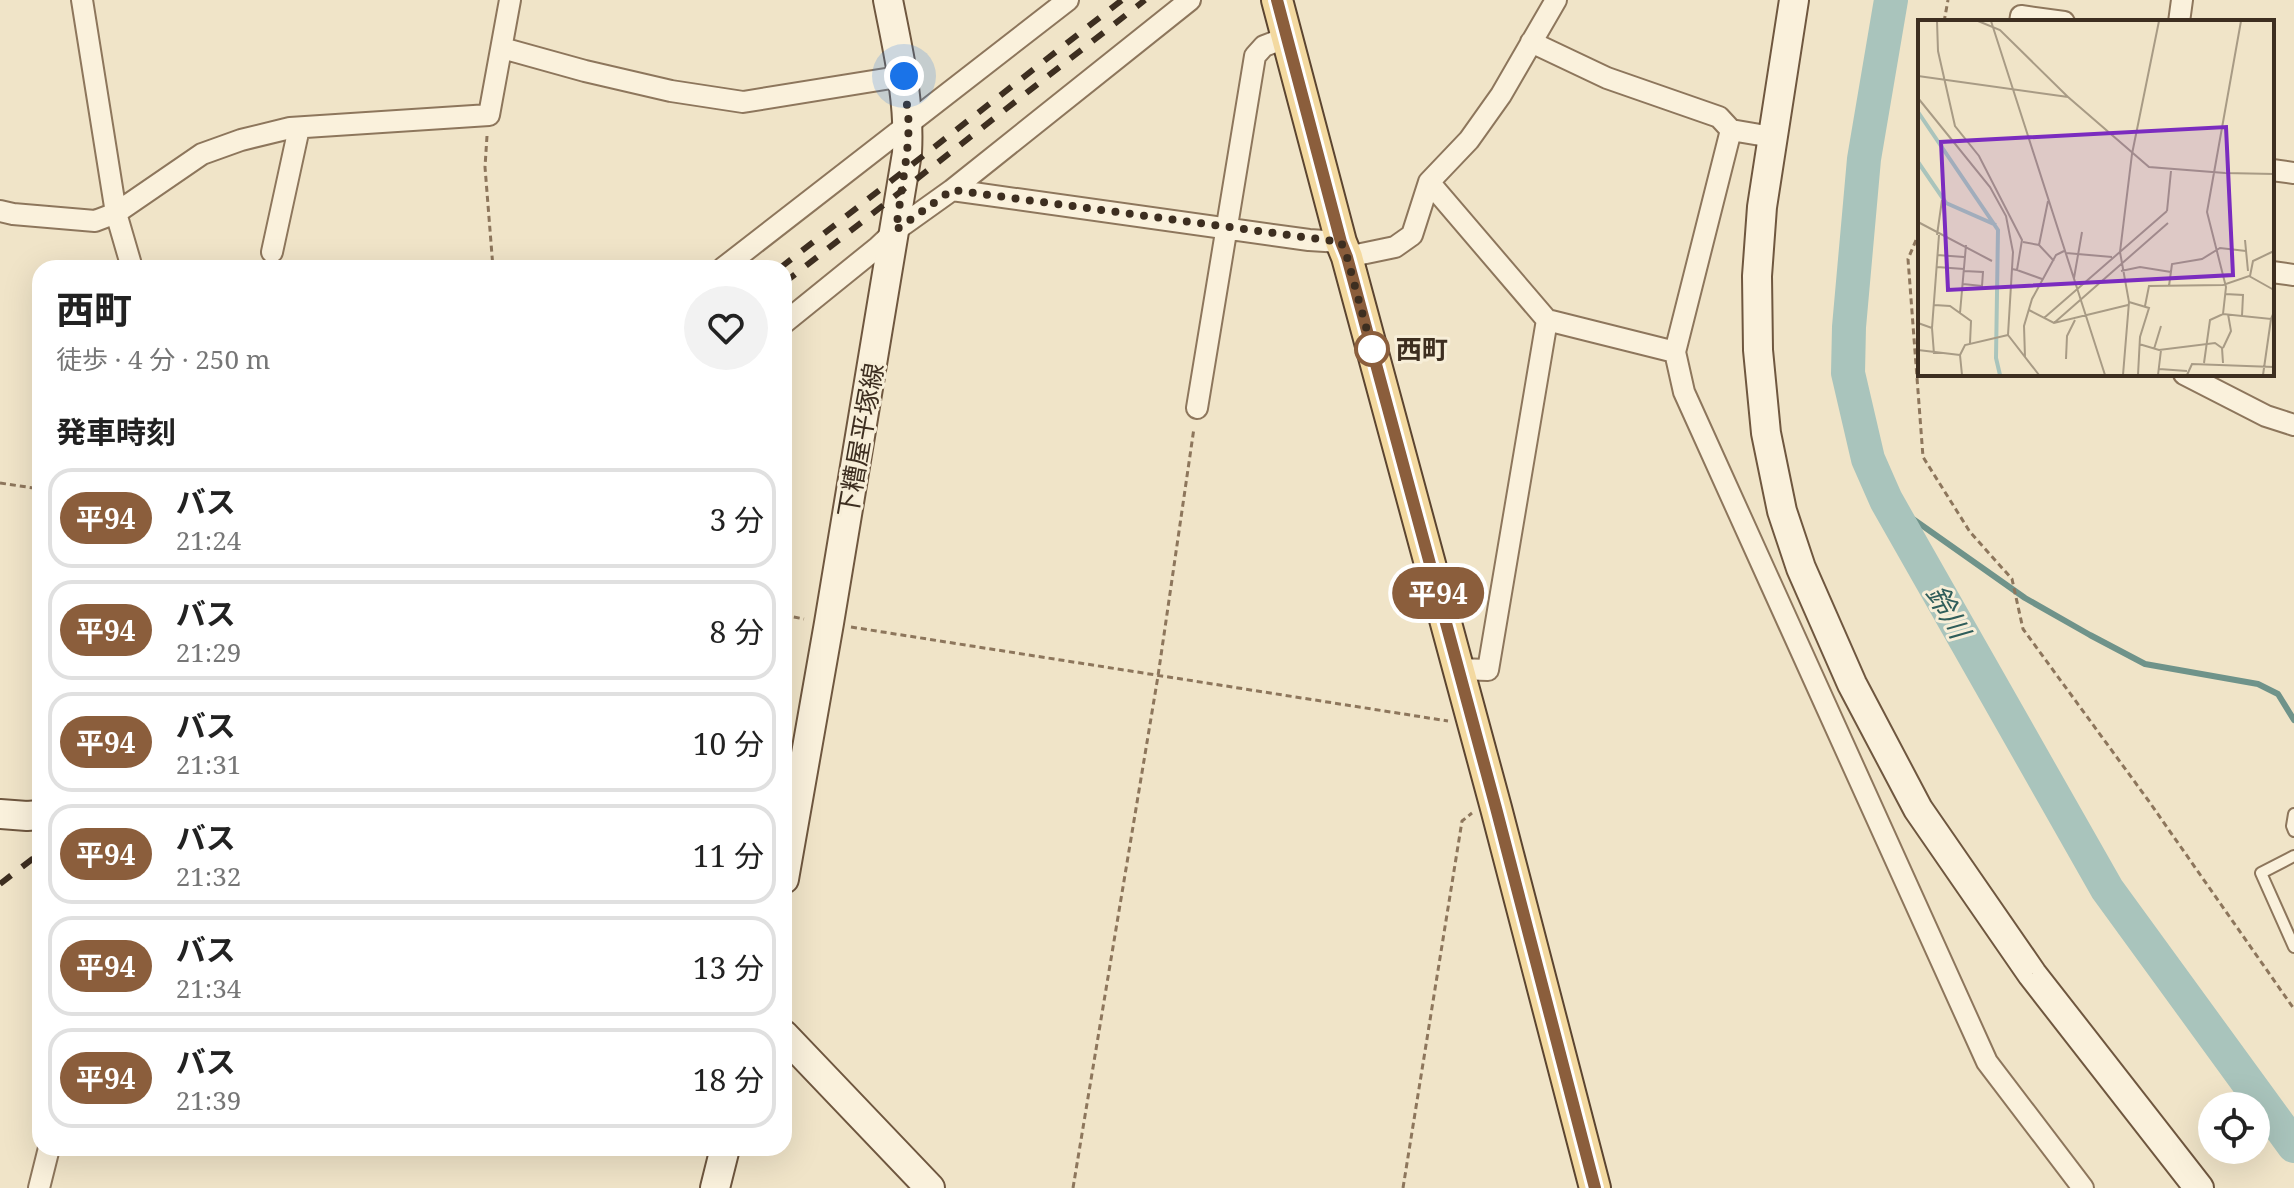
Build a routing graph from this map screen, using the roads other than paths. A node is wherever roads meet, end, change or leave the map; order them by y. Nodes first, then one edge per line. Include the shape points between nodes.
1 (82, 0) edge
2 (510, 0) edge
3 (888, 0) edge
4 (1068, 0) edge
5 (1190, 0) edge
6 (1277, 0) edge
7 (1556, 0) edge
8 (1794, 0) edge
9 (2182, 0) edge
10 (2020, 20) edge
11 (2050, 20) edge
12 (2179, 20) edge
13 (1288, 37) junction
14 (1531, 42) junction
15 (502, 48) junction
16 (904, 76) junction
17 (909, 125) junction
18 (299, 128) junction
19 (1731, 130) junction
20 (1772, 137) junction
21 (2274, 170) edge
22 (2294, 173) edge
23 (1429, 182) junction
24 (952, 190) junction
25 (0, 211) edge
26 (116, 213) junction
27 (1226, 227) junction
28 (896, 230) junction
29 (1344, 250) junction
30 (272, 252) dead end
31 (130, 260) edge
32 (733, 260) edge
33 (2274, 272) edge
34 (2294, 275) edge
35 (792, 317) edge
36 (1547, 320) junction
37 (1675, 352) junction
38 (2188, 376) edge
39 (1197, 408) road end
40 (2294, 425) edge
41 (1458, 669) junction
42 (2294, 814) edge
43 (2294, 831) edge
44 (792, 833) edge
45 (2294, 856) edge
46 (2294, 947) edge
47 (792, 1043) edge
48 (47, 1156) edge
49 (723, 1156) edge
50 (39, 1188) edge
51 (715, 1188) edge
52 (930, 1188) edge
53 (1595, 1188) edge
54 (2083, 1188) edge
55 (2199, 1188) edge

1 - 26 street
2 - 15 street
3 - 16 street, 下糟屋平塚線
4 - 17 street
5 - 24 street
6 - 13 main road
7 - 14 street
8 - 20 street
9 - 12 street
10 - 11 street
13 - 27 street via 1264,46 1255,56
13 - 29 main road
14 - 19 street via 1607,78 1719,117
14 - 23 street via 1469,140
15 - 16 street via 671,91 743,102
15 - 18 street via 489,115
16 - 17 street, 下糟屋平塚線
17 - 28 street, 下糟屋平塚線
17 - 32 street
18 - 26 street via 202,154
18 - 30 street
19 - 20 street
19 - 37 street
20 - 55 street via 1757,276 1758,350 1766,433 1782,511 1801,568 1852,684 1918,809 2032,974
21 - 22 street
23 - 29 street via 1412,235 1395,247
23 - 36 street
24 - 27 street
24 - 28 street
25 - 26 street via 95,221
26 - 31 street
27 - 29 street
27 - 39 street
28 - 35 street
28 - 44 street, 下糟屋平塚線
29 - 41 main road
33 - 34 street
36 - 37 street
36 - 41 street via 1488,670
37 - 54 street via 1684,392 1987,1062
38 - 40 street
41 - 53 main road
42 - 43 lane
45 - 46 lane via 2261,873
47 - 52 street
48 - 50 street
49 - 51 street

